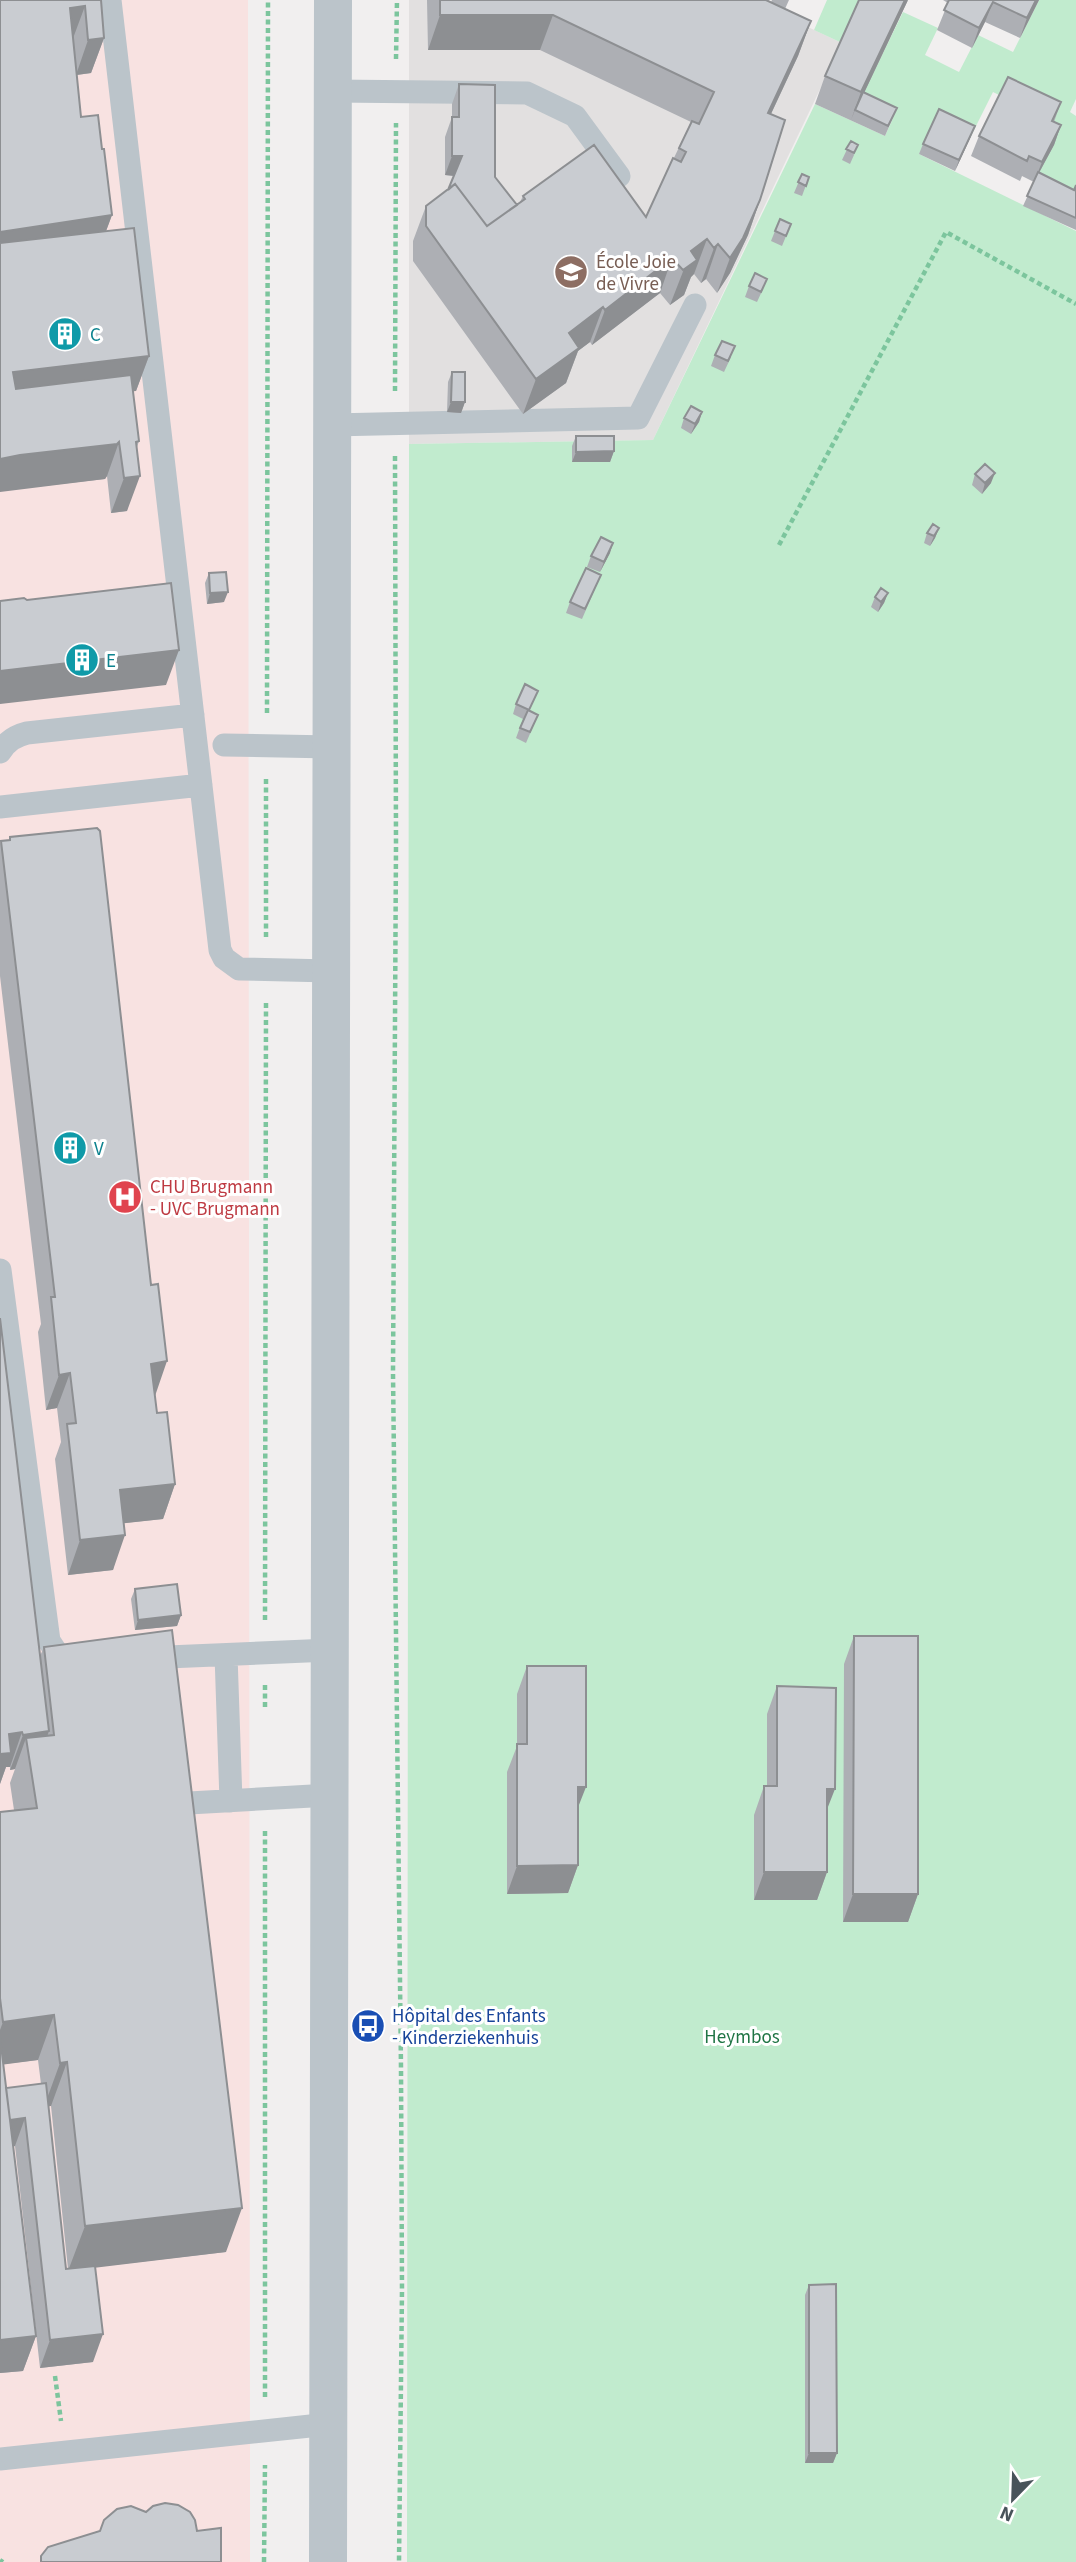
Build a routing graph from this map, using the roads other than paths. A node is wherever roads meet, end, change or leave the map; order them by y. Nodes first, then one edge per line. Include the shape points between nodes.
1 (110, 0) edge
2 (333, 0) edge
3 (333, 91) junction
4 (619, 176) edge
5 (695, 304) dead end
6 (332, 425) junction
7 (193, 715) junction
8 (224, 745) dead end
9 (332, 747) junction
10 (0, 752) edge
11 (201, 785) junction
12 (1, 802) edge
13 (331, 971) junction
14 (0, 1270) edge
15 (330, 1650) junction
16 (226, 1655) junction
17 (126, 1659) edge
18 (102, 1660) edge
19 (330, 1795) junction
20 (231, 1801) junction
21 (171, 1804) edge
22 (329, 2424) junction
23 (0, 2459) edge
24 (328, 2562) edge

1 - 7 lane
2 - 3 street
3 - 4 lane via 527,93 575,116
3 - 6 street
5 - 6 lane via 638,418
6 - 9 street
7 - 10 lane via 27,733 6,743
7 - 11 lane
8 - 9 lane
9 - 13 street
11 - 12 lane
11 - 13 lane via 224,958 239,969
13 - 15 street
14 - 18 lane via 49,1641 68,1661
15 - 16 lane
15 - 19 street
16 - 17 lane
16 - 20 lane
19 - 20 lane
19 - 22 street
20 - 21 lane
22 - 23 lane
22 - 24 street

